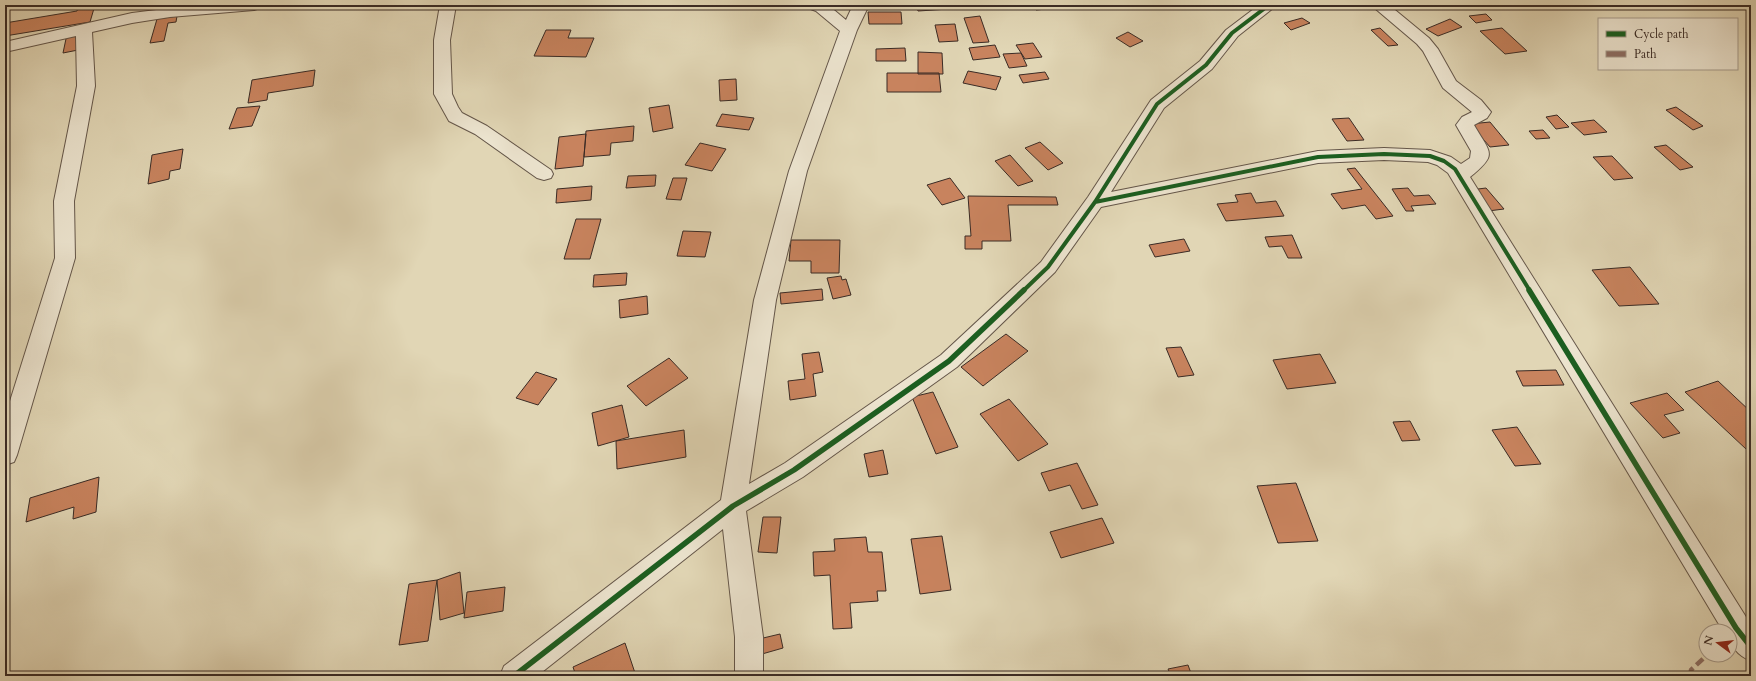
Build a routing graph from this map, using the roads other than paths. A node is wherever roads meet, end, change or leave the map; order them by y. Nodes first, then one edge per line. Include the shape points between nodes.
1 (254, 5) edge
2 (448, 5) edge
3 (814, 5) edge
4 (861, 5) edge
5 (1269, 5) edge
6 (1379, 5) edge
7 (134, 11) edge
8 (84, 28) junction
9 (849, 30) junction
10 (5, 46) edge
11 (544, 174) dead end
12 (1459, 176) junction
13 (1095, 202) junction
14 (5, 455) edge
15 (734, 506) junction
16 (1751, 647) edge
17 (514, 676) edge
18 (749, 676) edge

1 - 7 street via 170,12
2 - 11 street via 442,40 443,94 449,107 455,117 481,130
3 - 9 street via 822,8
4 - 9 street
5 - 13 street via 1232,34 1206,65 1157,104
6 - 12 street via 1430,49 1449,84 1482,112 1480,116 1468,120 1465,125 1480,151 1479,160
7 - 8 street
8 - 10 street
8 - 14 street via 86,86 64,202 65,258
9 - 15 street via 798,171 765,300
12 - 13 street via 1450,165 1430,156 1384,154 1318,157
12 - 16 street via 1736,628
13 - 15 street via 1048,267 949,361 794,470
15 - 17 street
15 - 18 street via 749,637

